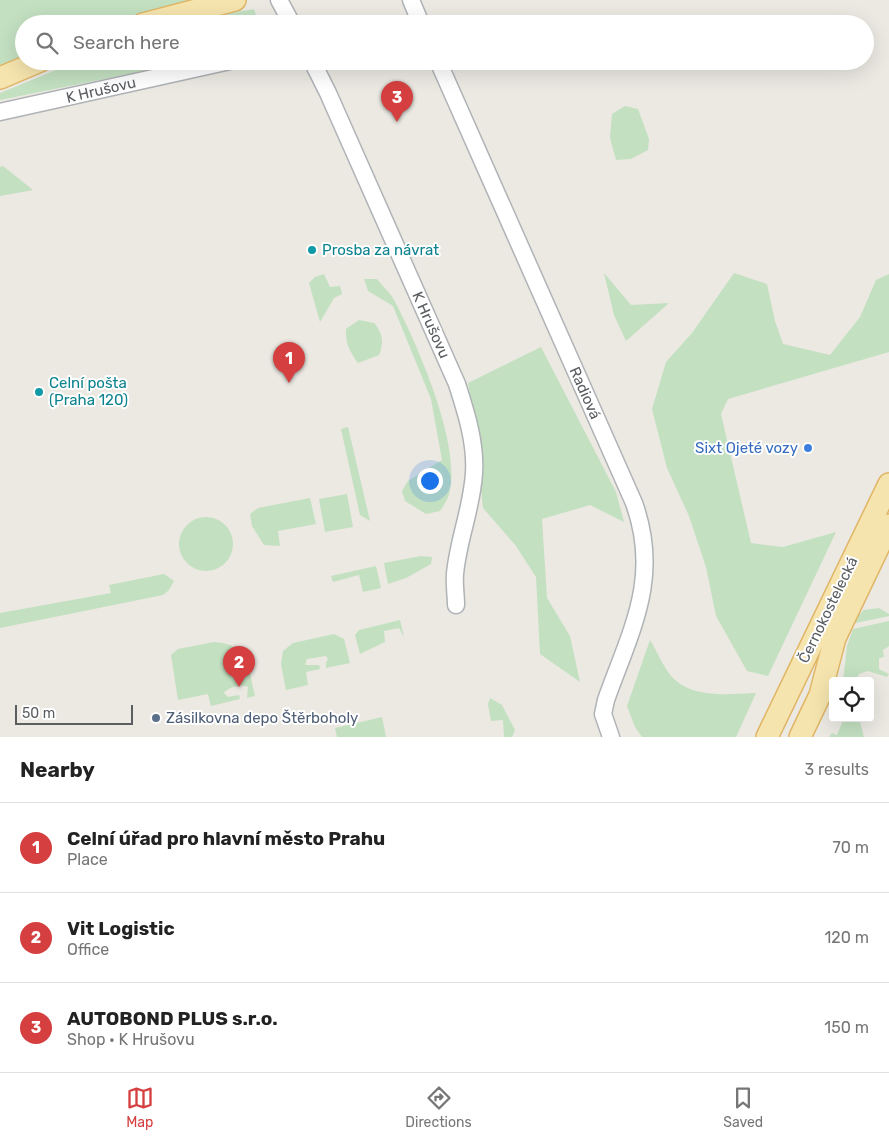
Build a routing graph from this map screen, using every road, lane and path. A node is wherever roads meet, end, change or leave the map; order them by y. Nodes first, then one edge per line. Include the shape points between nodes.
1 (235, 0) edge
2 (279, 0) edge
3 (410, 0) edge
4 (178, 15) edge
5 (287, 15) edge
6 (417, 15) edge
7 (19, 70) edge
8 (189, 70) edge
9 (316, 70) edge
10 (442, 70) edge
11 (0, 78) edge
12 (0, 112) edge
13 (889, 484) edge
14 (889, 525) edge
15 (456, 605) dead end
16 (611, 737) edge
17 (767, 737) edge
18 (800, 737) edge

1 - 4 main road
2 - 5 street
3 - 6 street
7 - 11 main road
8 - 12 street, K Hrušovu
9 - 15 street, K Hrušovu via 464,404 474,470 455,574
10 - 16 street, Radiová via 634,503 643,532 646,565 642,600 605,707
13 - 17 main road, Černokostelecká
14 - 18 main road, Černokostelecká via 834,638 820,695

